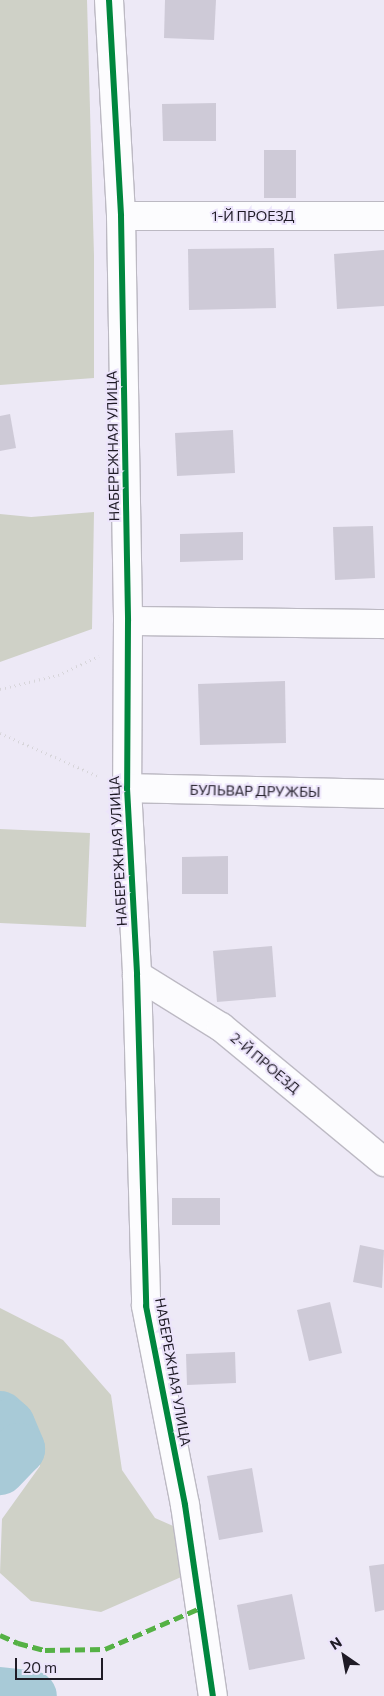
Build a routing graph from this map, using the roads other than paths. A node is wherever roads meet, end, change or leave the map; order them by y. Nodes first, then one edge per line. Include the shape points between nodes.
1 (109, 0) edge
2 (121, 216) junction
3 (384, 216) edge
4 (384, 624) edge
5 (128, 632) junction
6 (127, 788) junction
7 (384, 794) edge
8 (137, 975) junction
9 (384, 1162) edge
10 (214, 1696) edge

1 - 2 street, НАБЕРЕЖНАЯ УЛИЦА
2 - 3 street, 1-Й ПРОЕЗД
2 - 5 street, НАБЕРЕЖНАЯ УЛИЦА
4 - 5 street
5 - 6 street, НАБЕРЕЖНАЯ УЛИЦА
6 - 7 street, БУЛЬВАР ДРУЖБЫ
6 - 8 street, НАБЕРЕЖНАЯ УЛИЦА
8 - 9 street, 2-Й ПРОЕЗД via 221,1026
8 - 10 street, НАБЕРЕЖНАЯ УЛИЦА via 146,1306 185,1506

